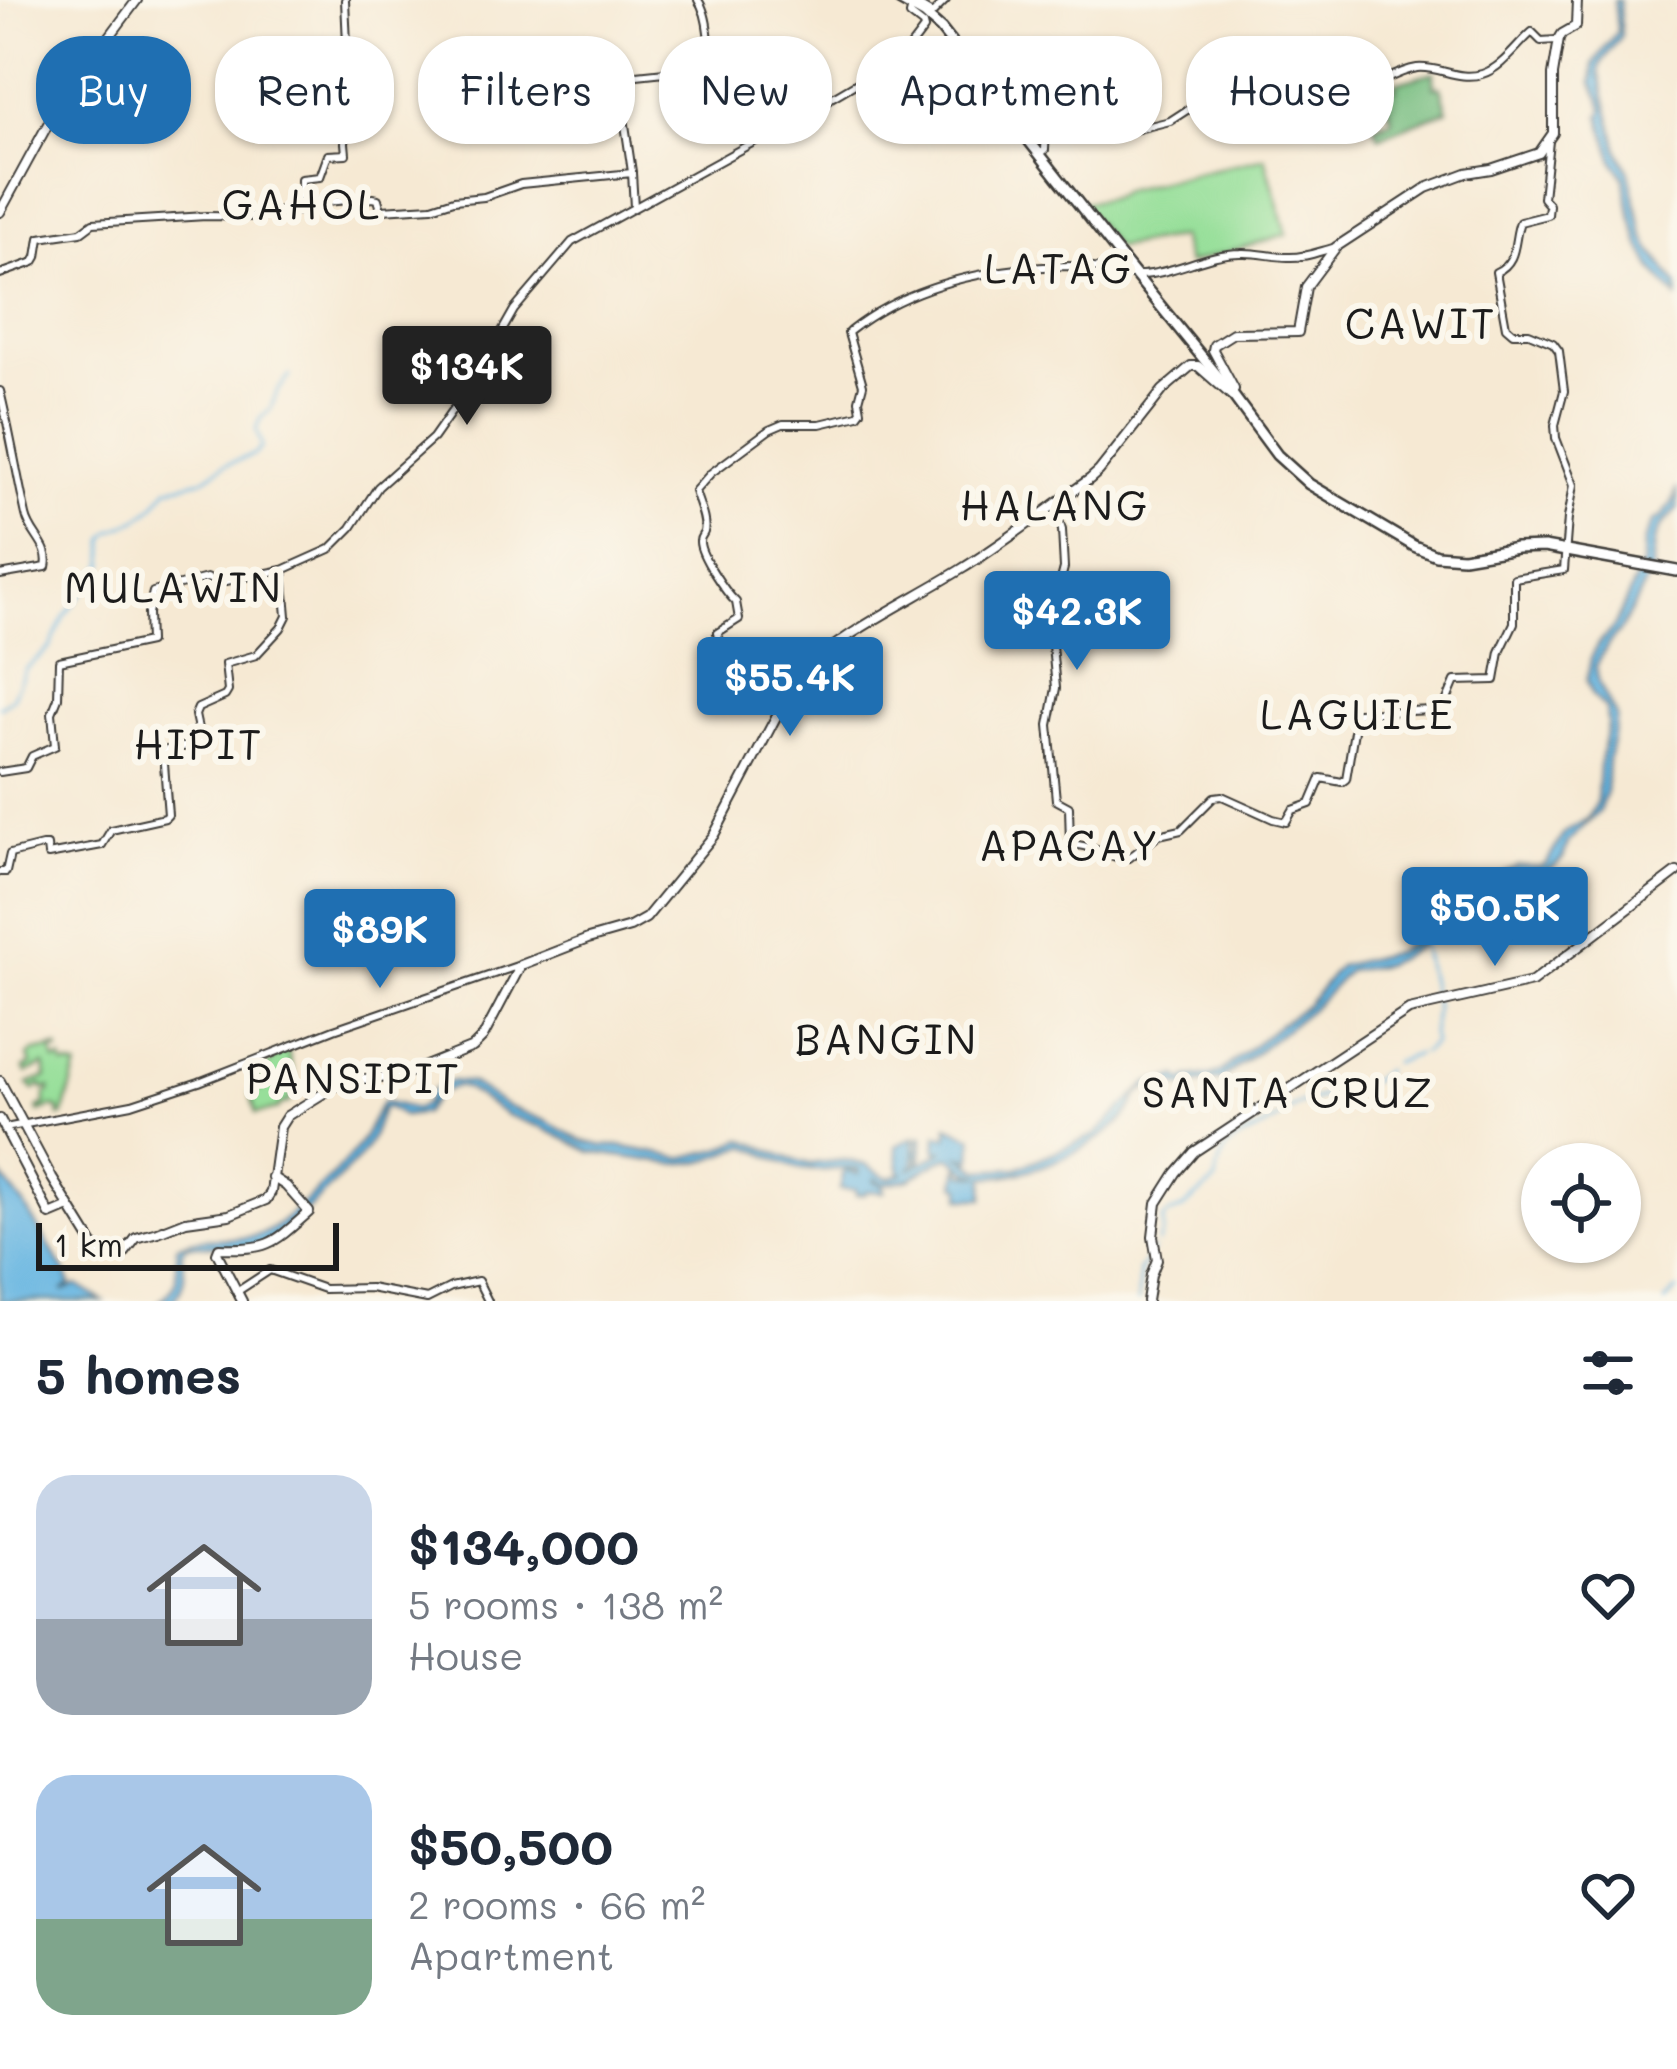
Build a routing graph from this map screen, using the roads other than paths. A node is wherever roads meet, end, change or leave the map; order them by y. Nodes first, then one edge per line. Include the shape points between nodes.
1 (137, 0) edge
2 (345, 0) edge
3 (698, 0) edge
4 (899, 0) edge
5 (946, 0) edge
6 (1577, 0) edge
7 (912, 7) junction
8 (1553, 41) junction
9 (1549, 141) junction
10 (1039, 155) junction
11 (632, 173) junction
12 (301, 203) junction
13 (634, 207) junction
14 (0, 212) edge
15 (1336, 247) junction
16 (0, 274) edge
17 (1135, 276) junction
18 (0, 392) edge
19 (1232, 394) junction
20 (1054, 504) junction
21 (1565, 550) junction
22 (283, 570) junction
23 (1677, 571) edge
24 (0, 575) edge
25 (781, 708) junction
26 (0, 772) edge
27 (0, 872) edge
28 (1677, 872) edge
29 (521, 965) junction
30 (0, 1082) edge
31 (3, 1122) edge
32 (23, 1124) junction
33 (272, 1178) junction
34 (69, 1207) junction
35 (239, 1297) edge
36 (1149, 1300) edge
37 (488, 1301) edge

1 - 14 main road via 72,80
2 - 12 street via 346,154 328,155 320,177 302,179
3 - 11 street via 707,20 708,70 618,76
4 - 7 main road
5 - 7 street via 932,14
6 - 8 main road via 1576,26
7 - 10 main road via 941,29
7 - 13 street via 924,29 905,54
8 - 9 main road
8 - 10 street via 1532,32 1481,75 1415,68 1325,99 1234,92 1154,126 1046,129
9 - 15 main road via 1533,157 1426,188
9 - 21 street via 1548,215 1520,221 1518,245 1496,272 1506,328 1559,350 1564,391 1556,439 1574,485
10 - 17 main road
11 - 12 street via 521,184 410,209 381,210 373,197
11 - 13 street
12 - 16 street via 298,213 262,217 93,223 40,238 34,262
13 - 22 street via 572,242 514,310 433,438 378,488 330,549
15 - 17 street via 1290,258 1240,253
15 - 19 main road via 1306,287 1298,332 1233,333 1214,345
17 - 19 main road
17 - 25 street via 1034,267 902,298 848,333 863,385 858,415 769,430 695,491 706,562 736,602 739,619 717,634 738,696 772,689
18 - 24 street via 27,520 48,561
19 - 20 main road via 1191,366 1099,471
19 - 21 main road via 1299,477 1421,549 1455,557
20 - 21 street via 1064,568 1049,729 1056,800 1070,807 1070,844 1130,859 1159,835 1181,830 1214,797 1286,822 1310,804 1321,778 1347,778 1357,713 1434,710 1444,707 1455,681 1495,680 1514,623 1514,578 1563,570
20 - 25 main road via 828,650 796,677
21 - 23 main road
22 - 26 street via 153,592 149,642 59,661 55,746 26,768
22 - 27 street via 281,628 256,656 225,664 228,691 195,715 201,743 163,751 168,815 111,830 102,844 10,854
25 - 29 main road via 714,835 646,918
28 - 36 main road via 1532,982 1400,1016 1194,1152 1157,1203
29 - 32 street via 132,1104
29 - 33 main road via 473,1047 403,1075 348,1078 287,1116
30 - 32 main road
31 - 32 street
31 - 34 main road via 52,1214
32 - 34 main road
33 - 34 main road via 266,1200 136,1238 123,1255 102,1259
33 - 35 main road via 309,1212 274,1242 219,1249
35 - 37 street via 270,1270 324,1289 428,1299 478,1281

